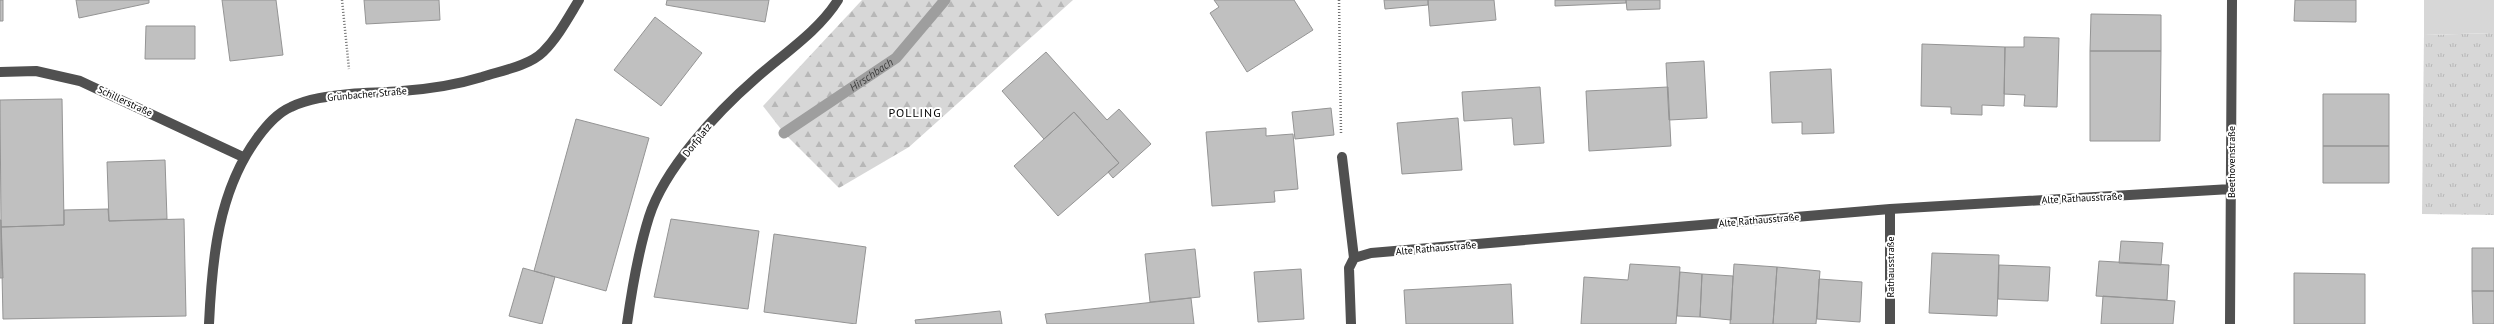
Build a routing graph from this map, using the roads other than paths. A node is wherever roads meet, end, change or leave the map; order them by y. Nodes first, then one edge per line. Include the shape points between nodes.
1 (580, 0) edge
2 (838, 0) edge
3 (2232, 0) edge
4 (0, 72) edge
5 (243, 157) junction
6 (1342, 157) road end
7 (2231, 189) junction
8 (1890, 210) junction
9 (1354, 258) junction
10 (210, 324) edge
11 (627, 324) edge
12 (1351, 324) edge
13 (1890, 324) edge
14 (2230, 324) edge

1 - 5 street, Grünbacher Straße via 542,53 526,62 458,84 401,92 352,93 291,106 277,115
2 - 11 street, Dorfplatz via 812,29 732,98 672,173 649,216
3 - 7 street, Beethovenstraße
4 - 5 street, Schillerstraße via 36,70 80,81
5 - 10 street, Grünbacher Straße via 226,197 219,224 210,293
6 - 9 street
7 - 8 street, Alte Rathausstraße
7 - 14 street, Beethovenstraße
8 - 9 street, Alte Rathausstraße via 1371,253
8 - 13 street, Rathausstraße
9 - 12 street via 1349,268

